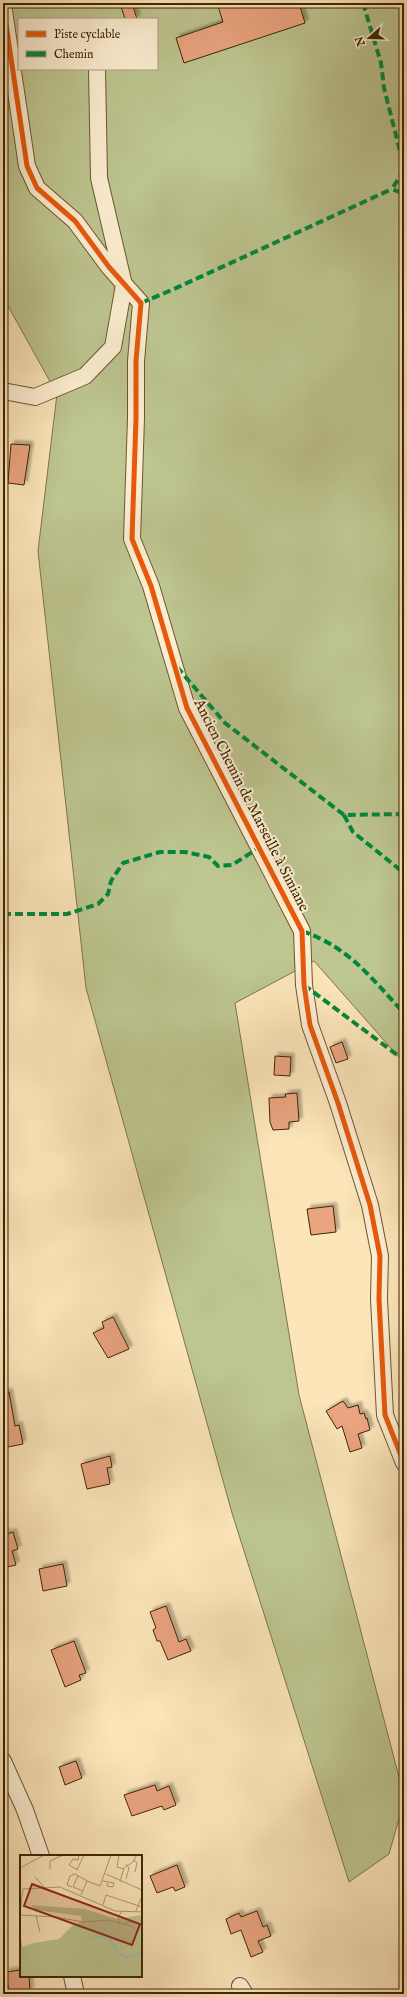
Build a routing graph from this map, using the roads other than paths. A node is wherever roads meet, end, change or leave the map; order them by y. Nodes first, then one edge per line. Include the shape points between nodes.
1 (3, 4) edge
2 (97, 70) edge
3 (124, 285) junction
4 (3, 391) edge
5 (404, 1463) edge
6 (3, 1761) edge
7 (41, 1855) edge
8 (72, 1977) edge
9 (76, 1994) edge

1 - 3 street, Ancien Chemin de Marseille à Simiane via 27,166 37,188 75,221
2 - 3 street via 99,178
3 - 4 street via 113,347 85,376 35,397
3 - 5 street, Ancien Chemin de Marseille à Simiane via 141,303 136,361 132,539 151,586 187,708 302,931 304,985 310,1025 370,1205 380,1256 379,1299 385,1415
6 - 7 street via 25,1810
8 - 9 street

